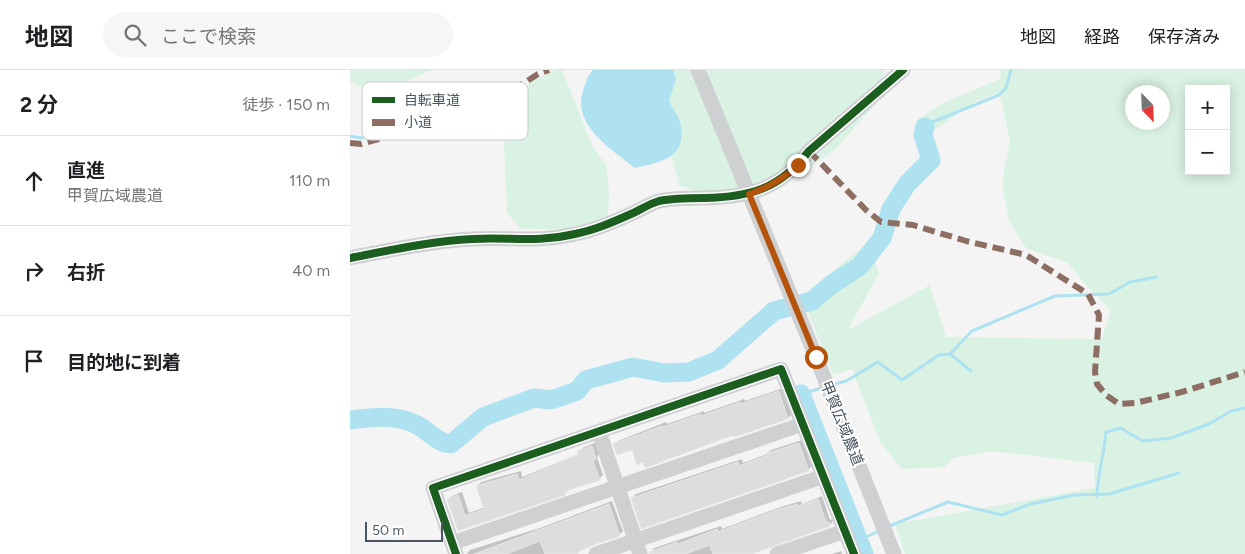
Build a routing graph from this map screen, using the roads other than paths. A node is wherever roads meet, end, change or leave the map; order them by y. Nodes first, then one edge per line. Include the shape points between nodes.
1 (698, 70) edge
2 (903, 70) edge
3 (749, 194) junction
4 (350, 258) edge
5 (803, 424) junction
6 (599, 432) junction
7 (824, 476) junction
8 (618, 486) junction
9 (845, 531) junction
10 (638, 547) edge
11 (454, 548) edge
12 (596, 554) edge
13 (776, 554) edge
14 (854, 554) edge
15 (894, 554) edge

1 - 3 street, 甲賀広域農道
2 - 3 street via 809,151 782,179
3 - 4 street via 658,202 604,226 574,235 536,241 432,242
3 - 15 street, 甲賀広域農道
5 - 6 street via 781,369
5 - 7 street
5 - 8 street
6 - 8 street
6 - 11 street via 433,488
7 - 9 street
7 - 10 street
8 - 10 street
8 - 11 street
9 - 13 street
9 - 14 street
10 - 12 street

